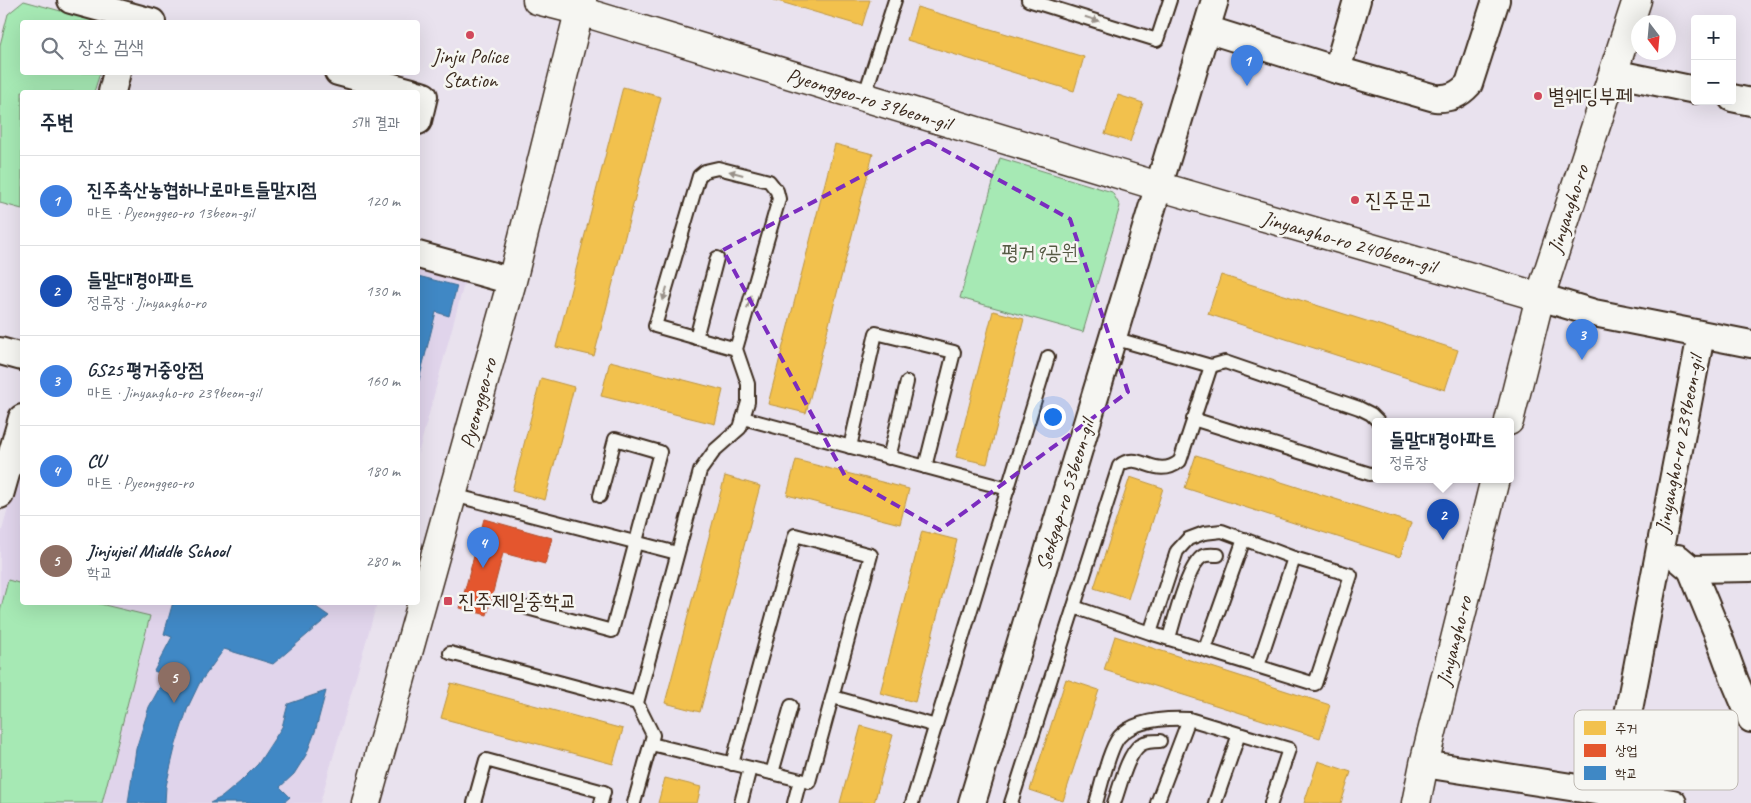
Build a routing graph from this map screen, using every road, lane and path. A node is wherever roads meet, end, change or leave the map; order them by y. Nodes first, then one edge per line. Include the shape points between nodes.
1 (71, 0) edge
2 (537, 0) edge
3 (895, 0) edge
4 (1028, 0) edge
5 (1170, 0) edge
6 (1215, 0) edge
7 (1357, 0) edge
8 (1496, 0) edge
9 (1637, 0) edge
10 (581, 5) edge
11 (138, 16) edge
12 (1206, 29) junction
13 (1337, 70) junction
14 (1612, 73) junction
15 (116, 75) edge
16 (349, 75) edge
17 (1691, 89) edge
18 (112, 90) edge
19 (405, 90) edge
20 (420, 95) edge
21 (864, 97) junction
22 (1736, 99) edge
23 (1751, 102) edge
24 (420, 113) edge
25 (1158, 186) junction
26 (420, 256) edge
27 (717, 258) dead end
28 (512, 281) junction
29 (1540, 297) junction
30 (1700, 335) junction
31 (696, 338) junction
32 (1113, 338) junction
33 (1751, 344) edge
34 (736, 349) junction
35 (0, 351) edge
36 (20, 356) edge
37 (1048, 357) dead end
38 (1211, 366) junction
39 (907, 382) dead end
40 (743, 418) junction
41 (1375, 418) edge
42 (1510, 418) edge
43 (1194, 419) junction
44 (20, 425) edge
45 (850, 447) junction
46 (889, 458) junction
47 (925, 467) junction
48 (1370, 474) dead end
49 (1494, 483) edge
50 (1008, 489) junction
51 (0, 495) edge
52 (453, 495) junction
53 (600, 496) dead end
54 (1244, 539) junction
55 (636, 542) junction
56 (1660, 543) junction
57 (678, 553) junction
58 (1218, 555) dead end
59 (1294, 558) junction
60 (1751, 568) edge
61 (1691, 569) junction
62 (1074, 607) junction
63 (527, 608) dead end
64 (1150, 633) junction
65 (1169, 638) junction
66 (1205, 649) junction
67 (450, 653) dead end
68 (1258, 666) junction
69 (833, 697) junction
70 (637, 703) junction
71 (791, 706) dead end
72 (1629, 710) edge
73 (1750, 716) edge
74 (1189, 719) junction
75 (936, 726) junction
76 (1238, 734) junction
77 (1160, 741) dead end
78 (651, 744) junction
79 (732, 764) junction
80 (1424, 764) junction
81 (750, 768) junction
82 (772, 773) junction
83 (800, 780) junction
84 (1612, 798) edge
85 (1097, 801) edge
86 (366, 803) edge
87 (474, 803) edge
88 (601, 803) edge
89 (634, 803) edge
90 (741, 803) edge
91 (794, 803) edge
92 (912, 803) edge
93 (972, 803) edge
94 (1011, 803) edge
95 (1113, 803) edge
96 (1157, 803) edge
97 (1214, 803) edge
98 (1271, 803) edge
99 (1416, 803) edge
100 (1673, 803) edge

1 - 11 street
2 - 10 street, Pyeonggeo-ro 39beon-gil
3 - 21 lane
4 -> 5 lane via 1157,40
6 - 12 street, Seokgap-ro 53beon-gil
7 - 13 street
8 - 13 street via 1473,75 1469,84 1454,96 1435,98
9 - 14 street, Jinyangho-ro
10 - 21 street, Pyeonggeo-ro 39beon-gil
10 - 28 street, Pyeonggeo-ro
12 - 13 street
12 - 25 street, Seokgap-ro 53beon-gil
14 - 17 street
14 - 29 street, Jinyangho-ro
15 - 18 street
16 - 19 street
20 - 24 street via 424,96
21 - 25 street, Pyeonggeo-ro 39beon-gil
22 - 23 street
25 - 29 street, Jinyangho-ro 240beon-gil
25 - 32 street, Seokgap-ro 53beon-gil
26 - 28 street
27 - 31 lane
28 - 52 street, Pyeonggeo-ro
29 - 30 street, Jinyangho-ro 239beon-gil via 1594,313
29 - 42 street, Jinyangho-ro
30 - 33 street, Jinyangho-ro 239beon-gil
30 - 56 street, Jinyangho-ro 239beon-gil
31 - 34 lane
34 -> 31 lane via 779,199 769,181 718,168 698,176 655,326
32 - 38 lane
32 - 93 street, Seokgap-ro 53beon-gil
34 - 40 lane via 748,384 748,402
35 - 36 street
37 - 50 lane
38 - 41 lane via 1225,362 1359,408
38 - 43 lane
39 - 46 lane
40 - 45 lane
40 - 57 lane via 740,428 715,450 700,471
43 - 48 lane
43 - 62 lane via 1180,461 1173,466 1157,468 1132,460 1119,466
44 - 51 street
45 - 46 lane
45 - 47 lane via 876,333 954,352
46 - 47 lane
47 - 50 lane
49 - 80 street, Jinyangho-ro
50 - 75 lane
52 - 55 lane
52 - 86 street, Pyeonggeo-ro
53 - 55 lane via 615,439 660,452
54 - 59 lane
54 - 64 lane via 1222,532 1188,539 1177,551
54 - 66 lane
55 - 57 lane
55 - 63 lane via 612,631
56 - 61 street, Jinyangho-ro 239beon-gil
56 - 72 street
57 - 70 lane
58 - 65 lane via 1203,556 1194,563
59 - 68 lane
59 - 68 lane via 1351,576 1315,684
60 - 61 street
61 - 73 street
62 - 64 lane
62 - 94 lane
64 - 65 lane
65 - 66 lane
66 - 68 lane
67 - 70 lane
69 - 75 lane
69 - 79 lane via 871,555 795,535
69 - 83 lane via 809,782
70 - 78 lane via 653,735
71 - 82 lane
74 - 76 lane
74 - 85 lane via 1151,721 1119,737
74 - 96 lane
75 - 92 lane
76 - 97 lane
76 - 98 lane via 1288,749
77 - 95 lane via 1148,741 1132,754
78 - 79 lane
78 - 89 lane
79 - 81 lane
80 - 84 street
80 - 99 street, Jinyangho-ro
81 - 82 lane
81 - 90 lane
82 - 83 lane
83 - 91 lane
84 - 100 street
85 - 95 lane
87 - 88 lane via 486,760 604,792

